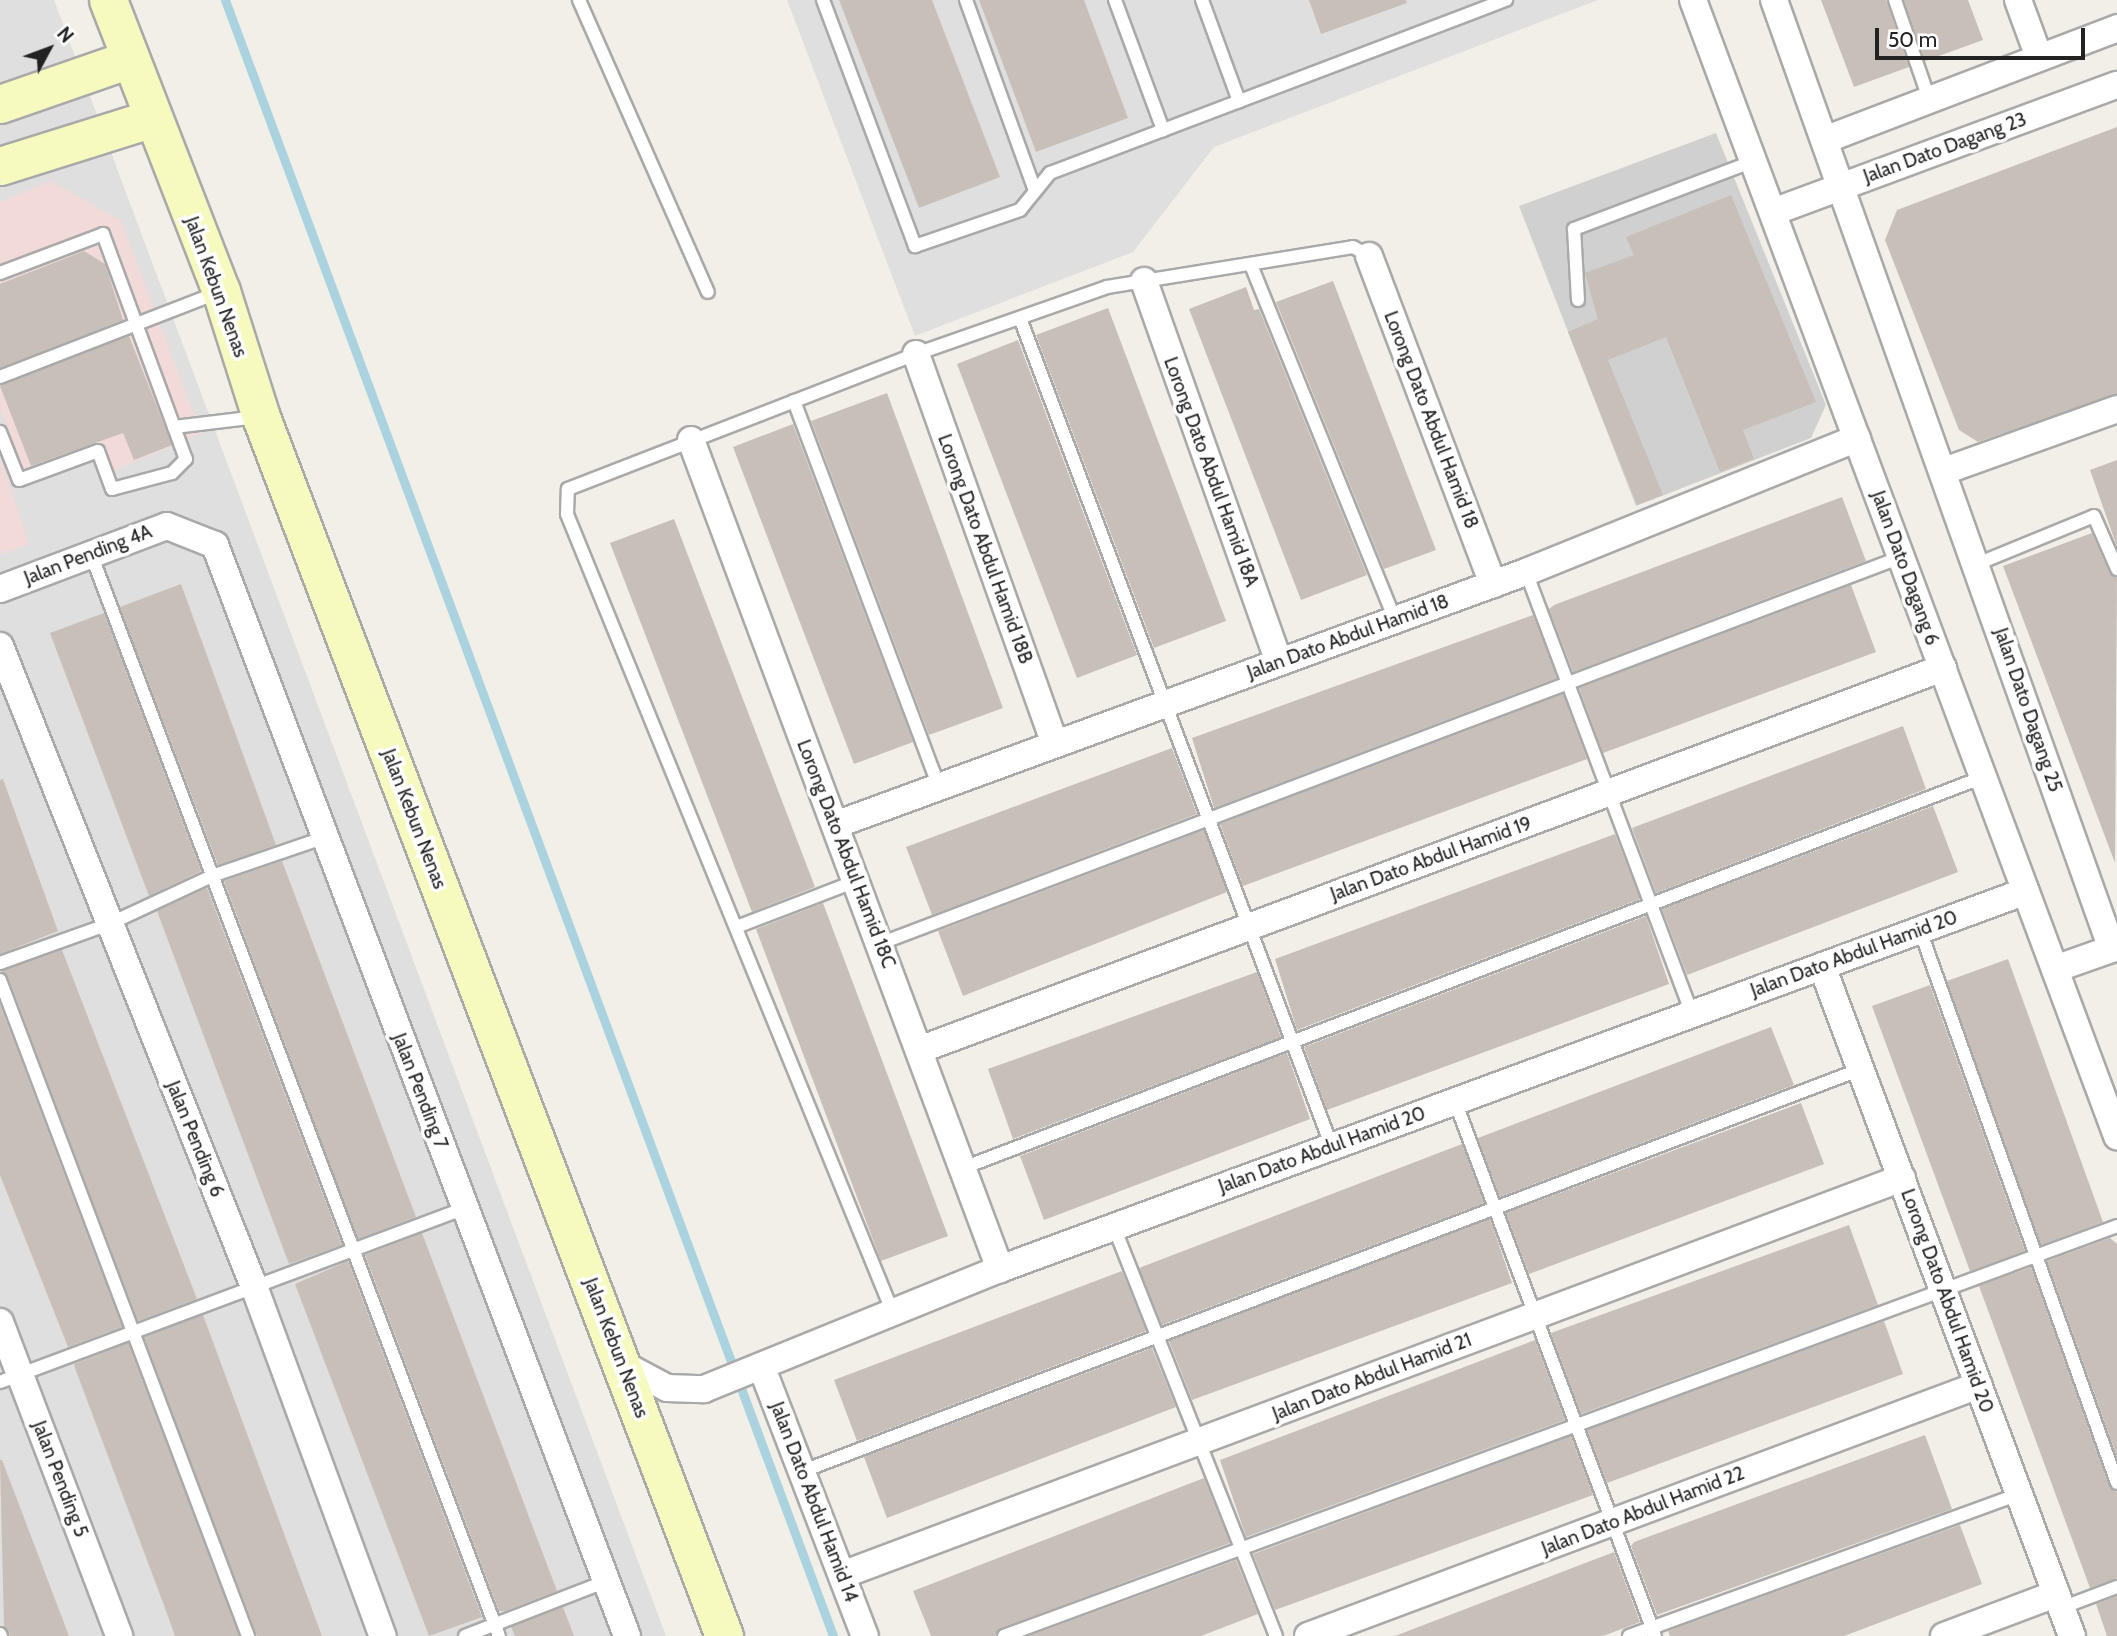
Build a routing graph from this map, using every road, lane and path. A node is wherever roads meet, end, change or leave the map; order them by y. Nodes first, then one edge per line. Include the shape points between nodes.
1 (108, 0) edge
2 (579, 0) edge
3 (822, 0) edge
4 (966, 0) edge
5 (1115, 0) edge
6 (1202, 0) edge
7 (1506, 0) edge
8 (1693, 0) edge
9 (1774, 0) edge
10 (1895, 0) edge
11 (2018, 0) edge
12 (2117, 28) edge
13 (2039, 57) junction
14 (131, 59) junction
15 (2117, 85) edge
16 (1929, 100) junction
17 (1239, 101) junction
18 (0, 104) edge
19 (153, 118) junction
20 (1163, 130) junction
21 (1827, 139) junction
22 (1754, 161) junction
23 (0, 166) edge
24 (1845, 186) junction
25 (1035, 191) junction
26 (1773, 212) junction
27 (1369, 256) joint
28 (1251, 265) junction
29 (0, 273) edge
30 (1144, 281) junction
31 (221, 291) junction
32 (708, 292) dead end
33 (1578, 300) dead end
34 (1020, 318) junction
35 (136, 322) junction
36 (916, 354) junction
37 (0, 377) edge
38 (794, 401) junction
39 (2117, 409) edge
40 (261, 417) junction
41 (174, 427) junction
42 (0, 432) edge
43 (1857, 438) junction
44 (691, 440) junction
45 (1944, 471) junction
46 (215, 545) joint
47 (91, 554) junction
48 (1901, 557) junction
49 (1977, 564) junction
50 (2117, 569) edge
51 (1526, 572) junction
52 (1493, 584) junction
53 (0, 589) edge
54 (1395, 620) junction
55 (0, 646) edge
56 (1279, 662) junction
57 (1942, 668) junction
58 (1569, 685) junction
59 (1166, 704) junction
60 (1055, 744) junction
61 (1983, 776) junction
62 (939, 786) junction
63 (1609, 792) junction
64 (1209, 821) junction
65 (835, 824) junction
66 (323, 838) junction
67 (212, 876) junction
68 (856, 881) junction
69 (2026, 891) junction
70 (1651, 904) junction
71 (109, 924) junction
72 (739, 926) junction
73 (1249, 926) junction
74 (1920, 930) junction
75 (879, 944) junction
76 (2115, 948) edge
77 (0, 963) edge
78 (1822, 966) junction
79 (2055, 969) junction
80 (0, 980) edge
81 (1692, 1014) junction
82 (1291, 1038) junction
83 (919, 1050) junction
84 (1861, 1069) junction
85 (1455, 1101) junction
86 (2117, 1136) edge
87 (1332, 1147) junction
88 (963, 1168) junction
89 (1902, 1178) junction
90 (465, 1208) junction
91 (1495, 1208) junction
92 (2117, 1226) edge
93 (1114, 1227) junction
94 (354, 1253) junction
95 (2036, 1255) junction
96 (1000, 1269) junction
97 (1943, 1289) junction
98 (255, 1290) junction
99 (893, 1313) junction
100 (1535, 1316) junction
101 (0, 1322) edge
102 (132, 1330) junction
103 (1158, 1336) junction
104 (622, 1364) junction
105 (762, 1368) junction
106 (10, 1378) edge
107 (1979, 1385) junction
108 (1576, 1423) junction
109 (1202, 1440) junction
110 (803, 1471) junction
111 (2117, 1483) edge
112 (2019, 1494) junction
113 (1613, 1522) junction
114 (1241, 1544) junction
115 (842, 1575) junction
116 (607, 1581) junction
117 (2117, 1587) edge
118 (2059, 1601) junction
119 (497, 1631) edge
120 (1654, 1632) edge
121 (119, 1636) edge
122 (248, 1636) edge
123 (383, 1636) edge
124 (465, 1636) edge
125 (627, 1636) edge
126 (724, 1636) edge
127 (865, 1636) edge
128 (1004, 1636) edge
129 (1276, 1636) edge
130 (1308, 1636) edge
131 (1629, 1636) edge
132 (1944, 1636) edge
133 (2072, 1636) edge

1 - 14 street, Jalan Kebun Nenas
2 - 32 lane
3 - 25 lane via 915,246 1020,210
4 - 25 lane
5 - 20 lane
6 - 17 lane
7 - 17 lane
8 - 22 street, Jalan Dato Dagang 6
9 - 21 street
10 - 16 lane
11 - 13 street
12 - 13 street
13 - 16 street
14 - 18 street
14 - 19 street, Jalan Kebun Nenas
15 - 24 street, Jalan Dato Dagang 23
16 - 21 street
17 - 20 lane
19 - 23 street
19 - 31 street, Jalan Kebun Nenas
20 - 25 lane via 1050,173
21 - 24 street
22 - 26 street, Jalan Dato Dagang 6
22 - 33 lane via 1574,229
24 - 26 street, Jalan Dato Dagang 23
24 - 45 street, Jalan Dato Dagang 25
26 - 43 street, Jalan Dato Dagang 6
27 - 28 lane via 1353,247
27 - 52 street, Lorong Dato Abdul Hamid 18
28 - 30 lane
28 - 54 lane
29 - 35 lane via 103,234
30 - 34 lane via 1108,287
30 - 56 street, Lorong Dato Abdul Hamid 18A
31 - 35 lane
31 - 40 street, Jalan Kebun Nenas
34 - 36 lane
34 - 59 lane
35 - 37 lane
35 - 41 lane
36 - 38 lane
36 - 60 street, Lorong Dato Abdul Hamid 18B
38 - 44 lane
38 - 62 lane
39 - 45 street
40 - 41 lane
40 - 104 street, Jalan Kebun Nenas
41 - 42 lane via 186,459 172,473 112,489 98,451 19,480
43 - 48 street, Jalan Dato Dagang 6
43 - 51 street, Jalan Dato Abdul Hamid 18
44 - 65 street, Lorong Dato Abdul Hamid 18C
44 - 72 lane via 568,489 568,514
45 - 49 street, Jalan Dato Dagang 25
46 - 47 street, Jalan Pending 4A via 167,526
46 - 66 street, Jalan Pending 7
47 - 53 street, Jalan Pending 4A
47 - 67 lane
48 - 57 street, Jalan Dato Dagang 6
48 - 58 lane
49 - 50 lane via 2094,516
49 - 76 street, Jalan Dato Dagang 25
51 - 52 street, Jalan Dato Abdul Hamid 18
51 - 58 lane
52 - 54 street, Jalan Dato Abdul Hamid 18
54 - 56 street, Jalan Dato Abdul Hamid 18
55 - 71 street, Jalan Pending 6
56 - 59 street, Jalan Dato Abdul Hamid 18
57 - 61 street, Jalan Dato Dagang 6
57 - 63 street, Jalan Dato Abdul Hamid 19
58 - 63 lane
58 - 64 lane
59 - 60 street, Jalan Dato Abdul Hamid 18
59 - 64 lane
60 - 62 street, Jalan Dato Abdul Hamid 18
61 - 69 street, Jalan Dato Dagang 6
61 - 70 lane
62 - 65 street, Jalan Dato Abdul Hamid 18
63 - 70 lane
63 - 73 street, Jalan Dato Abdul Hamid 19
64 - 73 lane
64 - 75 lane
65 - 68 street, Lorong Dato Abdul Hamid 18C
66 - 67 lane
66 - 90 street, Jalan Pending 7
67 - 71 lane
67 - 94 lane
68 - 72 lane
68 - 75 street, Lorong Dato Abdul Hamid 18C
69 - 74 street, Jalan Dato Abdul Hamid 20
69 - 79 street, Jalan Dato Dagang 6
70 - 81 lane
70 - 82 lane
71 - 77 lane
71 - 98 street, Jalan Pending 6
72 - 99 lane
73 - 82 lane
73 - 83 street, Jalan Dato Abdul Hamid 19
74 - 78 street, Jalan Dato Abdul Hamid 20
74 - 95 lane
75 - 83 street, Lorong Dato Abdul Hamid 18C
76 - 79 street
78 - 81 street, Jalan Dato Abdul Hamid 20
78 - 84 street, Lorong Dato Abdul Hamid 20
79 - 86 street, Jalan Dato Dagang 6
80 - 102 lane
81 - 85 street, Jalan Dato Abdul Hamid 20
82 - 87 lane
82 - 88 lane
83 - 88 street, Lorong Dato Abdul Hamid 18C
84 - 89 street, Lorong Dato Abdul Hamid 20
84 - 91 lane
85 - 87 street, Jalan Dato Abdul Hamid 20
85 - 91 lane
87 - 93 street, Jalan Dato Abdul Hamid 20
88 - 96 street, Lorong Dato Abdul Hamid 18C
89 - 97 street, Lorong Dato Abdul Hamid 20
89 - 100 street, Jalan Dato Abdul Hamid 21
90 - 94 lane
90 - 116 street, Jalan Pending 7
91 - 100 lane
91 - 103 lane
92 - 95 lane
93 - 96 street, Jalan Dato Abdul Hamid 20
93 - 103 lane
94 - 98 lane
94 - 119 lane
95 - 97 lane
95 - 111 lane
96 - 99 street, Jalan Dato Abdul Hamid 20
97 - 107 street, Lorong Dato Abdul Hamid 20
97 - 108 lane
98 - 102 lane
98 - 123 street, Jalan Pending 6
99 - 105 street, Jalan Dato Abdul Hamid 20
100 - 108 lane
100 - 109 street, Jalan Dato Abdul Hamid 21
101 - 106 street, Jalan Pending 5
102 - 106 lane
102 - 122 lane
103 - 109 lane
103 - 110 lane
104 - 105 street, Jalan Dato Abdul Hamid 20 via 682,1392
104 - 126 street, Jalan Kebun Nenas
105 - 110 street, Jalan Dato Abdul Hamid 14
106 - 121 street, Jalan Pending 5
107 - 112 street, Lorong Dato Abdul Hamid 20
107 - 113 street, Jalan Dato Abdul Hamid 22
108 - 113 lane
108 - 114 lane
109 - 114 lane
109 - 115 street, Jalan Dato Abdul Hamid 21
110 - 115 street, Jalan Dato Abdul Hamid 14
112 - 118 street, Lorong Dato Abdul Hamid 20
112 - 120 lane
113 - 120 lane
113 - 130 street, Jalan Dato Abdul Hamid 22
114 - 128 lane
114 - 129 lane
115 - 127 street, Jalan Dato Abdul Hamid 14
116 - 119 lane
116 - 125 street, Jalan Pending 7
117 - 118 lane
118 - 132 street
118 - 133 street, Lorong Dato Abdul Hamid 20
119 - 124 lane
120 - 131 lane

